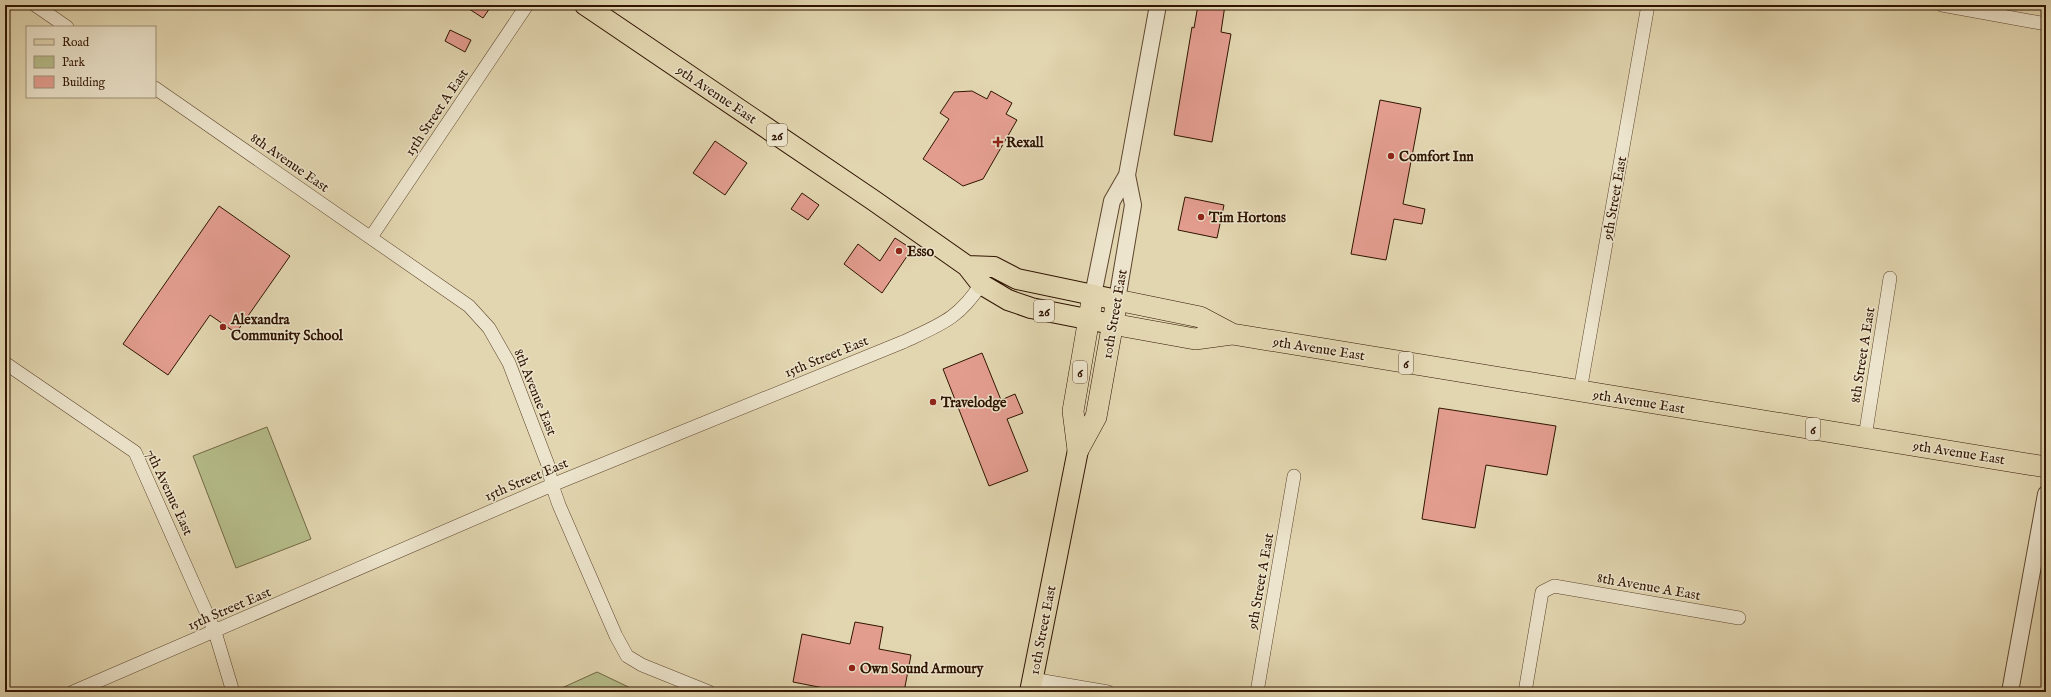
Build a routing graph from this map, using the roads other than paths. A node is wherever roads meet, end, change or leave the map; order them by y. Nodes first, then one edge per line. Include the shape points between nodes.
1 (35, 5) edge
2 (527, 5) edge
3 (585, 5) edge
4 (1158, 5) edge
5 (1648, 5) edge
6 (1942, 5) edge
7 (2046, 24) edge
8 (66, 26) edge
9 (156, 89) edge
10 (1127, 175) junction
11 (371, 237) junction
12 (967, 266) junction
13 (1890, 278) dead end
14 (981, 284) junction
15 (1093, 295) junction
16 (1117, 300) junction
17 (1089, 320) junction
18 (1112, 324) junction
19 (1232, 334) junction
20 (5, 363) edge
21 (1580, 391) junction
22 (1865, 437) junction
23 (1078, 450) junction
24 (2046, 466) edge
25 (1294, 476) dead end
26 (552, 485) junction
27 (2046, 494) edge
28 (1739, 618) dead end
29 (215, 632) junction
30 (1031, 685) edge
31 (73, 692) edge
32 (233, 692) edge
33 (709, 692) edge
34 (1108, 692) edge
35 (1257, 692) edge
36 (1524, 692) edge
37 (2010, 692) edge

1 - 8 street
2 - 11 street, 15th Street A East
3 - 12 main road, 9th Avenue East / 26
4 - 10 street, 10th Street East
5 - 21 street, 9th Street East
6 - 7 street
9 - 11 street, 8th Avenue East
10 - 15 street, 10th Street East via 1112,201
10 - 16 street, 10th Street East via 1133,205
11 - 26 street, 8th Avenue East via 470,306 488,328 508,363 548,465
12 - 14 main road, 9th Avenue East / 26
12 - 15 main road, 26 via 994,267 1017,278
13 - 22 street, 8th Street A East
14 - 17 main road, 9th Avenue East / 26 via 1008,300 1031,308
14 - 26 street, 15th Street East via 970,300 948,320 903,342
15 - 16 main road, 6
15 - 17 highway, 10th Street East / 6
16 - 18 highway, 10th Street East / 6
16 - 19 highway, 9th Avenue East / 6 via 1200,317
17 - 18 main road, 9th Avenue East / 26
17 - 23 highway, 10th Street East / 6 via 1073,412
18 - 19 highway, 9th Avenue East / 6 via 1195,339
18 - 23 highway, 10th Street East / 6 via 1096,417
19 - 21 highway, 9th Avenue East / 6
20 - 29 street, 7th Avenue East via 135,452
21 - 22 highway, 9th Avenue East / 6
22 - 24 highway, 9th Avenue East / 6
23 - 30 main road, 10th Street East
25 - 35 street, 9th Street A East
26 - 29 street, 15th Street East
26 - 33 street, 8th Avenue East via 616,636 628,656 642,666
27 - 37 street
28 - 36 street, 8th Avenue A East via 1554,586 1542,592
29 - 31 street, 15th Street East
29 - 32 street, 7th Avenue East
30 - 34 street

